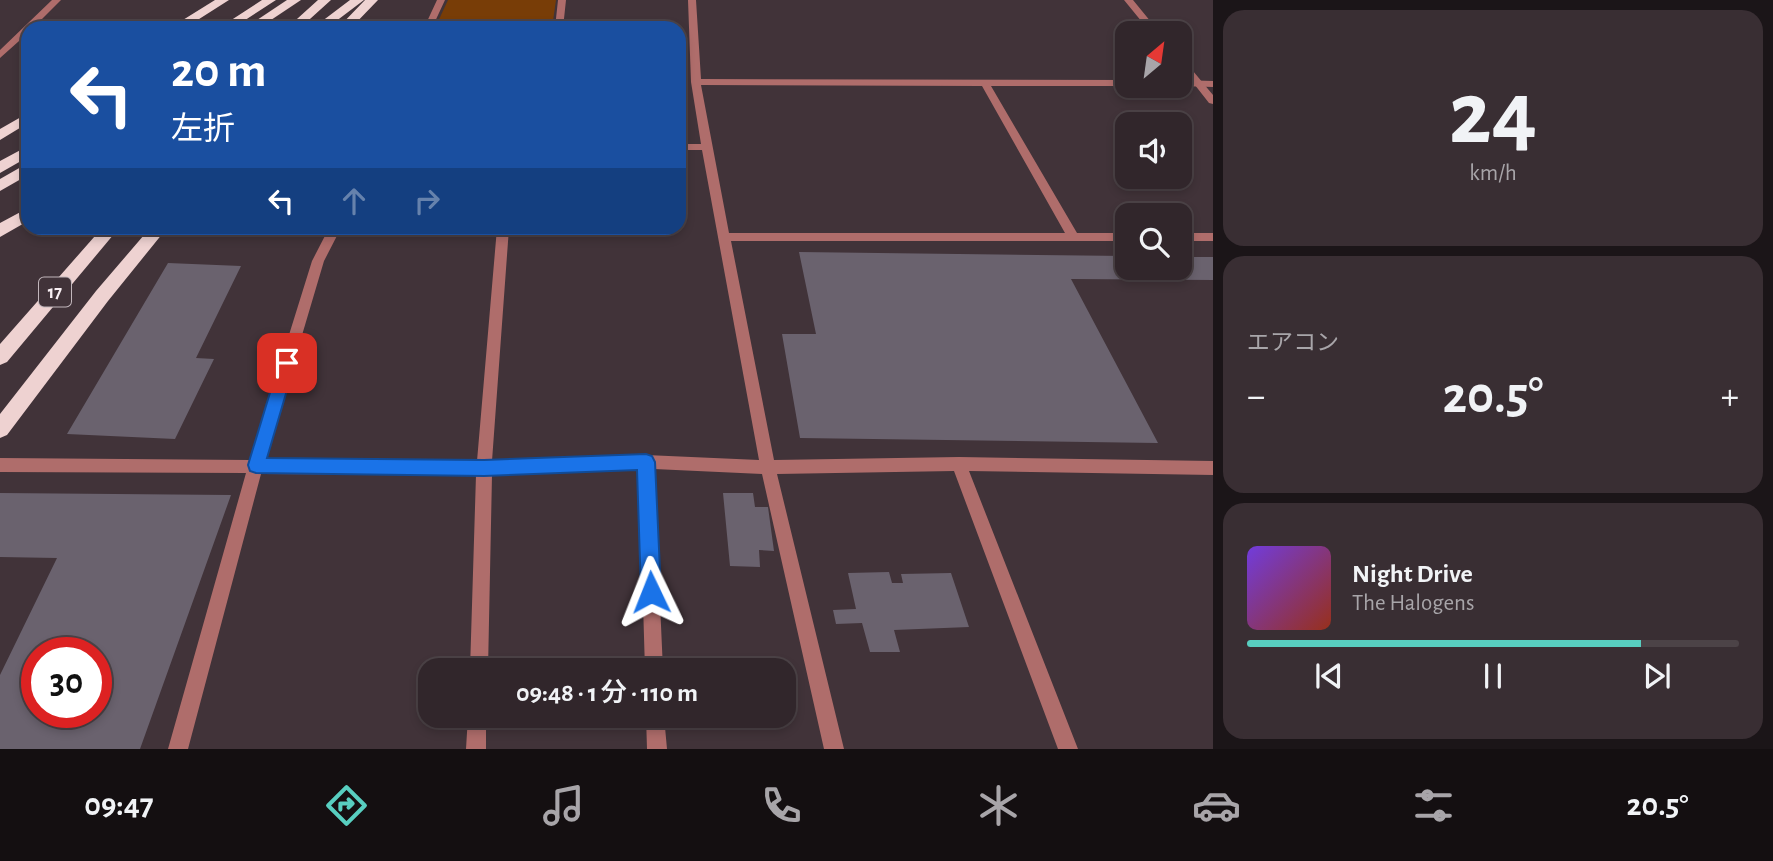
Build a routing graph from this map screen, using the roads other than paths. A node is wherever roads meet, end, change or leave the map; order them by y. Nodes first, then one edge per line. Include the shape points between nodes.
1 (57, 0) edge
2 (223, 0) edge
3 (270, 0) edge
4 (295, 0) edge
5 (325, 0) edge
6 (358, 0) edge
7 (372, 0) edge
8 (440, 0) edge
9 (562, 0) edge
10 (692, 0) edge
11 (1128, 0) edge
12 (35, 21) edge
13 (188, 21) edge
14 (236, 21) edge
15 (262, 21) edge
16 (301, 21) edge
17 (329, 21) edge
18 (351, 21) edge
19 (431, 21) edge
20 (560, 21) edge
21 (1146, 21) edge
22 (21, 35) edge
23 (0, 55) edge
24 (1192, 75) edge
25 (696, 82) junction
26 (985, 83) junction
27 (1115, 83) edge
28 (1192, 83) edge
29 (1199, 83) junction
30 (1213, 84) edge
31 (1213, 101) edge
32 (21, 121) edge
33 (3, 133) edge
34 (686, 147) edge
35 (707, 147) junction
36 (21, 155) edge
37 (0, 168) edge
38 (21, 172) edge
39 (0, 186) edge
40 (21, 218) edge
41 (0, 231) edge
42 (105, 235) edge
43 (153, 235) edge
44 (331, 235) edge
45 (502, 235) edge
46 (724, 237) junction
47 (1073, 237) junction
48 (1115, 237) edge
49 (1192, 237) edge
50 (1213, 237) edge
51 (0, 357) edge
52 (0, 429) edge
53 (646, 462) junction
54 (959, 464) junction
55 (0, 465) edge
56 (256, 465) junction
57 (768, 467) junction
58 (484, 468) junction
59 (1213, 468) edge
60 (479, 658) edge
61 (654, 658) edge
62 (477, 728) edge
63 (656, 728) edge
64 (178, 749) edge
65 (476, 749) edge
66 (657, 749) edge
67 (834, 749) edge
68 (1068, 749) edge

1 - 12 street
2 - 13 highway
3 - 14 highway
4 - 15 highway
5 - 16 highway
6 - 17 highway
7 - 18 highway
8 - 19 street
9 - 20 street
10 - 25 street
11 - 21 street
22 - 23 street
24 - 29 street
25 - 26 street
25 - 35 street
26 - 27 street
26 - 47 street
28 - 29 street
29 - 30 street
29 - 31 street
32 - 33 highway
34 - 35 street
35 - 46 street
36 - 37 highway
38 - 39 highway
40 - 41 highway
42 - 51 highway, 17
43 - 52 highway
44 - 56 street via 318,261
45 - 58 street
46 - 47 street
46 - 57 street
47 - 48 street
49 - 50 street
53 - 57 street
53 - 58 street
53 - 61 street
54 - 57 street
54 - 59 street
54 - 68 street
55 - 56 street
56 - 58 street
56 - 64 street
57 - 67 street
58 - 60 street
62 - 65 street
63 - 66 street

